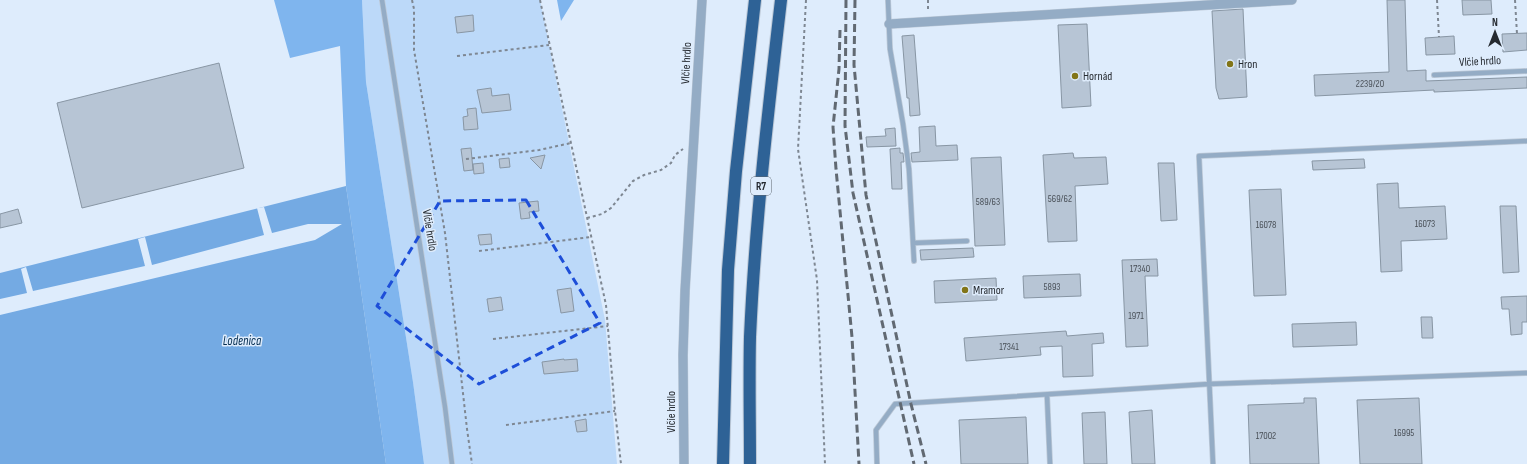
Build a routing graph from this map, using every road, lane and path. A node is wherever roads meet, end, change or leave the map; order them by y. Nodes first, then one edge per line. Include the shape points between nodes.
1 (382, 0) edge
2 (412, 0) edge
3 (540, 0) edge
4 (702, 0) edge
5 (755, 0) edge
6 (781, 0) edge
7 (806, 0) edge
8 (888, 0) edge
9 (1292, 0) edge
10 (1437, 0) edge
11 (1515, 0) edge
12 (889, 24) junction
13 (1517, 34) dead end
14 (1439, 37) dead end
15 (549, 44) junction
16 (457, 56) dead end
17 (1527, 71) edge
18 (1434, 75) dead end
19 (1527, 141) edge
20 (571, 143) junction
21 (693, 146) junction
22 (466, 158) dead end
23 (587, 218) junction
24 (592, 237) junction
25 (967, 241) dead end
26 (913, 243) junction
27 (479, 251) dead end
28 (914, 261) dead end
29 (608, 326) junction
30 (493, 339) dead end
31 (1527, 372) edge
32 (1209, 384) junction
33 (1047, 395) junction
34 (615, 411) junction
35 (506, 425) dead end
36 (452, 464) edge
37 (472, 464) edge
38 (621, 464) edge
39 (684, 464) edge
40 (723, 464) edge
41 (750, 464) edge
42 (825, 464) edge
43 (877, 464) edge
44 (1050, 464) edge
45 (1213, 464) edge

1 - 36 lane, Vlčie hrdlo
2 - 37 path via 414,50 445,233
3 - 15 path
4 - 21 street, Vlčie hrdlo
5 - 40 highway, R7 via 735,178 728,270
6 - 41 highway, R7 via 761,175 754,272
7 - 42 path via 798,149 818,280
8 - 12 lane
9 - 12 street
10 - 14 path
11 - 13 path
12 - 26 lane via 890,49 908,162
15 - 16 path
15 - 20 path
17 - 18 lane, Vlčie hrdlo
19 - 32 lane via 1199,156
20 - 22 path via 538,150
20 - 23 path
21 - 23 path via 675,155 671,163 661,170 633,181 611,208 602,214
21 - 39 street, Vlčie hrdlo via 683,330
23 - 24 path
24 - 27 path
24 - 29 path
25 - 26 lane
26 - 28 lane
29 - 30 path
29 - 34 path
31 - 32 lane
32 - 33 lane
32 - 45 lane
33 - 43 lane via 895,404 876,430
33 - 44 lane
34 - 35 path
34 - 38 path

